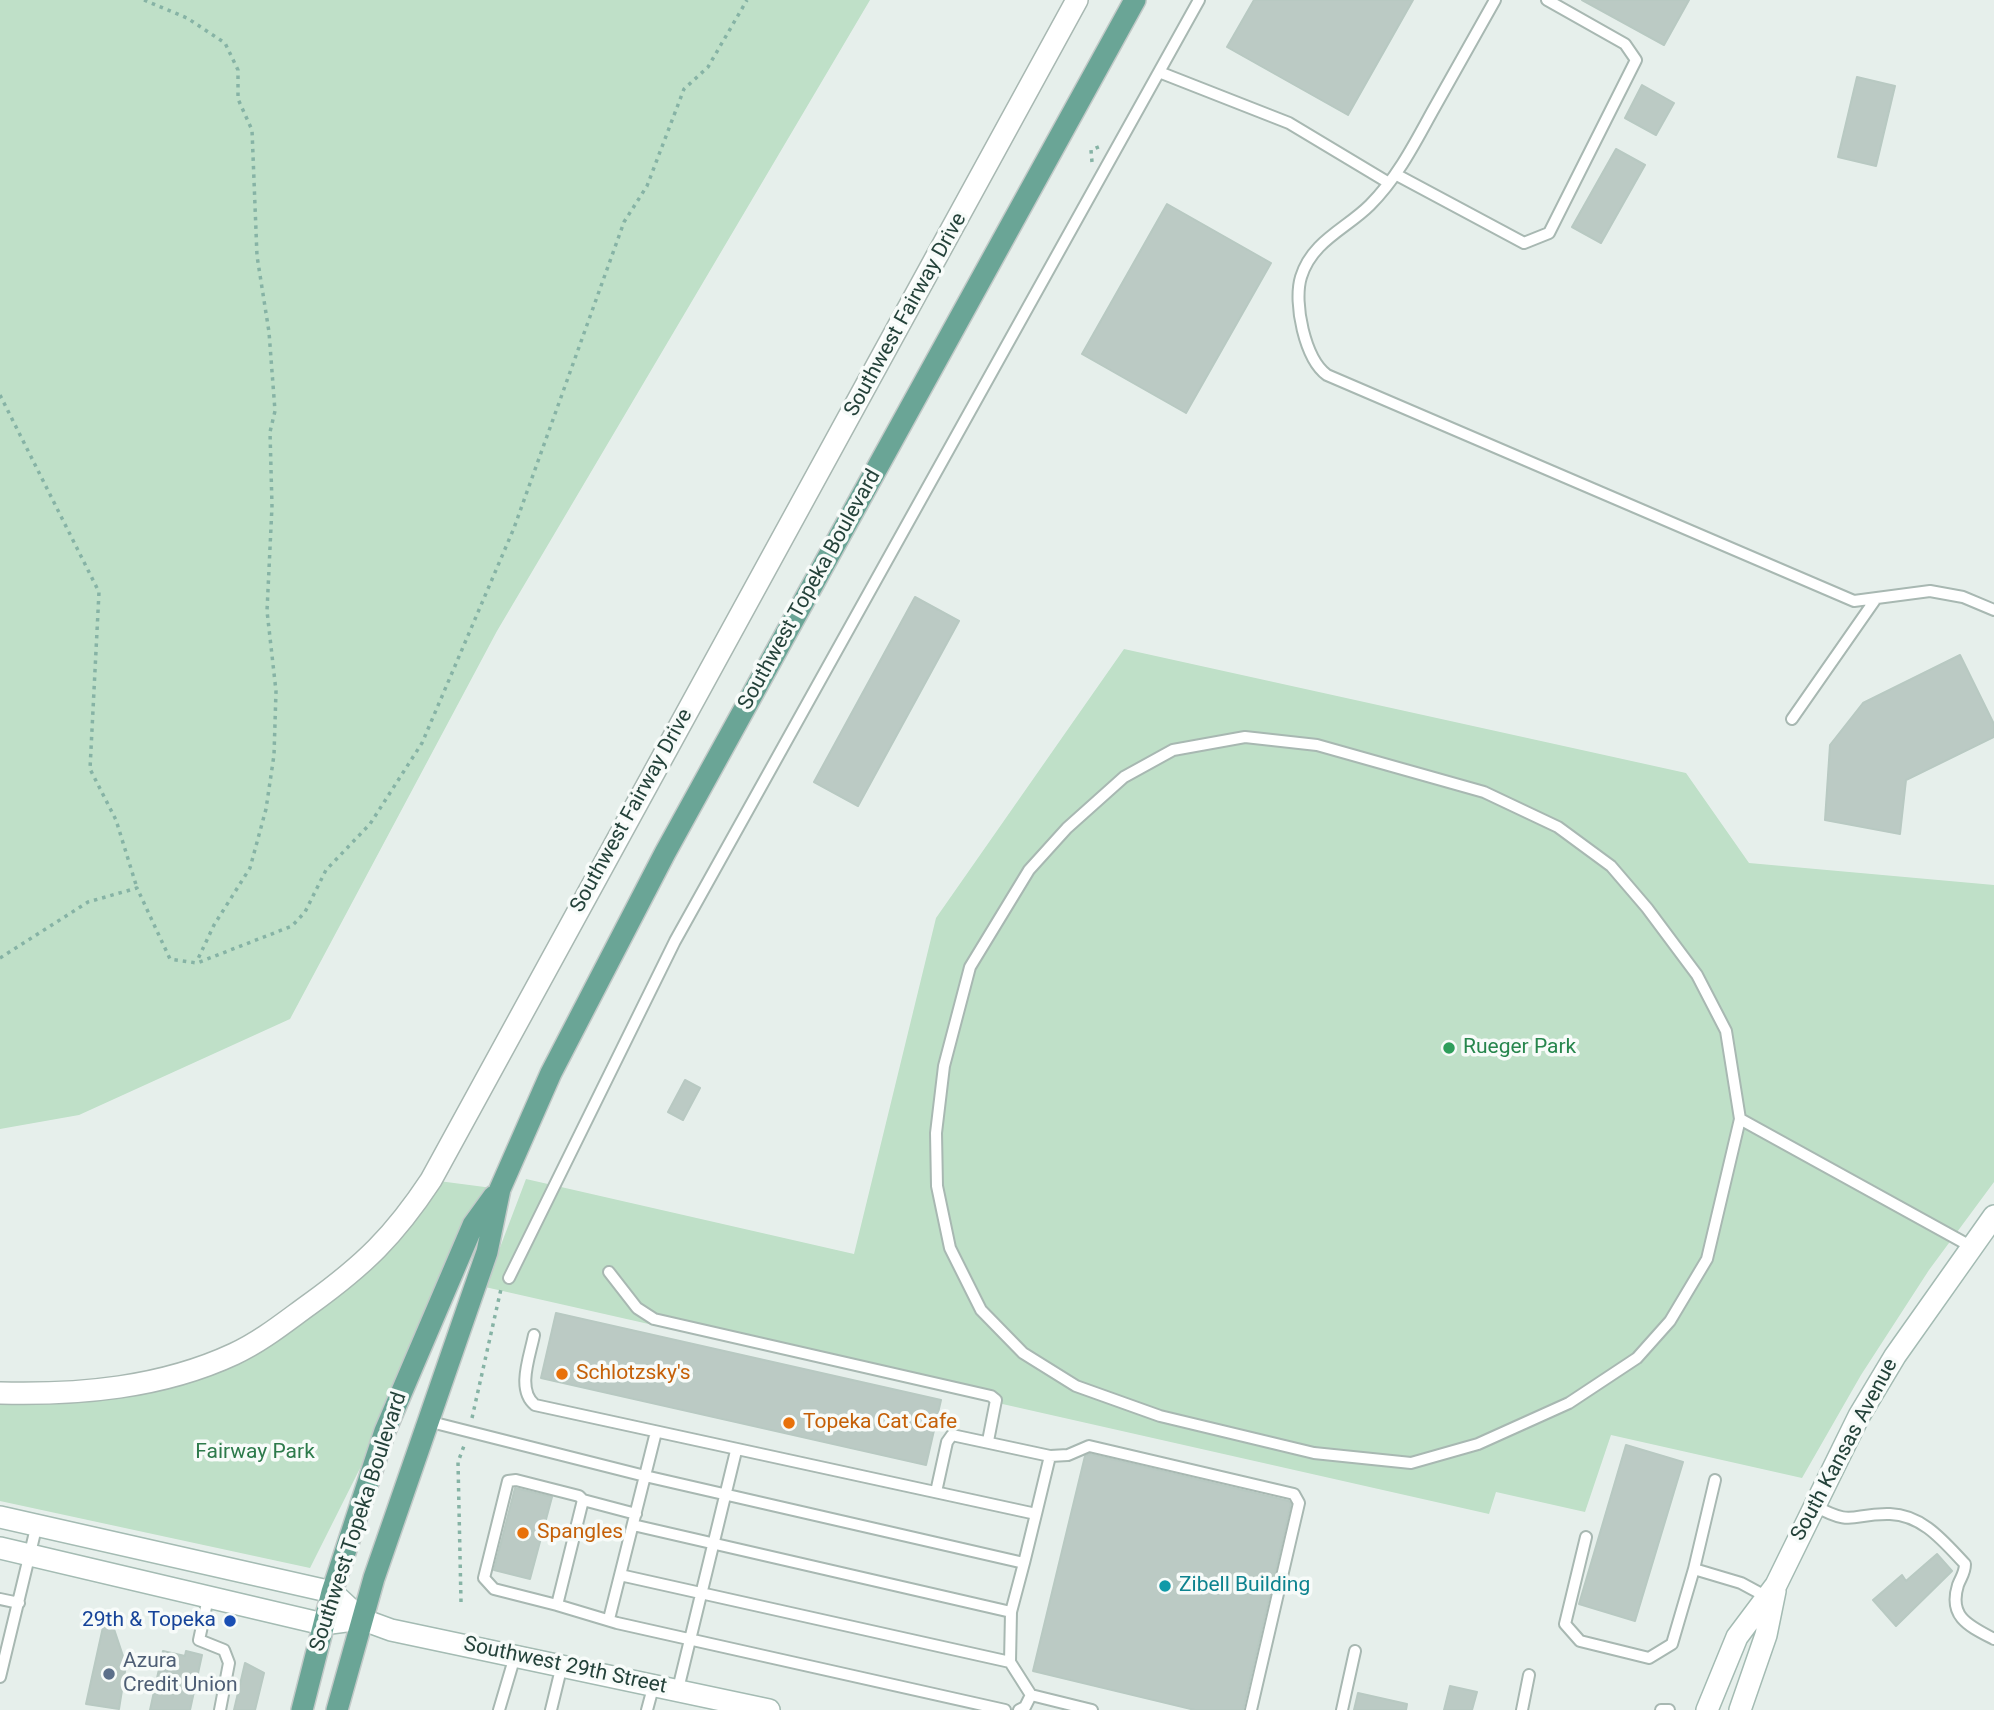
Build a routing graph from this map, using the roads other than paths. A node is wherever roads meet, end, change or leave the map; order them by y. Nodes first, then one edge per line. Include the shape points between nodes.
1 (1077, 0) edge
2 (1135, 0) edge
3 (1199, 0) edge
4 (1495, 0) edge
5 (1547, 0) edge
6 (1158, 72) junction
7 (1393, 179) junction
8 (1875, 600) junction
9 (1994, 610) edge
10 (1792, 719) dead end
11 (1740, 1119) junction
12 (500, 1189) junction
13 (1994, 1216) edge
14 (1972, 1247) junction
15 (609, 1272) dead end
16 (509, 1278) dead end
17 (534, 1335) dead end
18 (0, 1394) edge
19 (426, 1421) junction
20 (656, 1432) junction
21 (988, 1441) junction
22 (736, 1451) junction
23 (1050, 1456) junction
24 (645, 1476) junction
25 (1715, 1480) dead end
26 (936, 1492) junction
27 (725, 1495) junction
28 (583, 1500) junction
29 (1813, 1506) junction
30 (1036, 1514) junction
31 (0, 1517) edge
32 (634, 1519) junction
33 (37, 1524) junction
34 (1586, 1537) dead end
35 (714, 1544) junction
36 (0, 1548) edge
37 (30, 1555) junction
38 (1024, 1563) junction
39 (1694, 1569) junction
40 (620, 1575) junction
41 (1771, 1591) junction
42 (332, 1592) junction
43 (701, 1595) junction
44 (208, 1598) junction
45 (0, 1599) edge
46 (19, 1603) junction
47 (557, 1605) junction
48 (1011, 1612) junction
49 (361, 1619) junction
50 (609, 1619) junction
51 (323, 1624) junction
52 (1994, 1639) edge
53 (689, 1640) junction
54 (1355, 1651) dead end
55 (514, 1656) junction
56 (3, 1657) edge
57 (1010, 1662) junction
58 (562, 1665) junction
59 (1529, 1675) dead end
60 (0, 1677) edge
61 (654, 1685) junction
62 (678, 1689) junction
63 (1031, 1695) junction
64 (220, 1710) edge
65 (302, 1710) edge
66 (337, 1710) edge
67 (499, 1710) edge
68 (551, 1710) edge
69 (647, 1710) edge
70 (769, 1710) edge
71 (1005, 1710) edge
72 (1019, 1710) edge
73 (1092, 1710) edge
74 (1251, 1710) edge
75 (1342, 1710) edge
76 (1522, 1710) edge
77 (1661, 1710) edge
78 (1669, 1710) edge
79 (1707, 1710) edge
80 (1740, 1710) edge

1 - 18 main road, Southwest Fairway Drive via 410,1212 360,1268 234,1354 193,1370 105,1390
2 - 12 main road, Southwest Topeka Boulevard via 598,977
3 - 6 lane
4 - 7 lane
5 - 7 lane via 1625,44 1636,60 1549,233 1524,243
6 - 7 lane via 1289,123
6 - 16 lane via 675,941
7 - 8 lane via 1369,206 1318,246 1302,275 1298,291 1308,353 1315,366 1854,601
8 - 9 lane via 1930,591 1963,597
8 - 10 lane
11 - 11 lane via 1726,1031 1697,975 1611,866 1558,827 1484,792 1317,745 1245,737 1173,750 1124,777 1029,870 970,967 944,1066 936,1133 937,1186 950,1248 981,1310 1023,1353 1076,1387 1160,1416 1314,1453 1411,1463 1478,1444 1569,1403 1637,1358 1670,1321 1707,1259
11 - 14 lane
12 - 19 main road, Southwest Topeka Boulevard via 486,1252
12 - 42 main road, Southwest Topeka Boulevard via 472,1226 398,1398
13 - 14 main road, South Kansas Avenue
14 - 29 main road, South Kansas Avenue via 1888,1368
15 - 21 lane via 637,1308 654,1319 991,1396 996,1400
17 - 20 lane via 524,1390 527,1399 535,1405
19 - 24 lane
19 - 49 main road, Southwest Topeka Boulevard
20 - 22 lane
20 - 24 lane
21 - 23 lane
21 - 26 lane via 952,1435
22 - 26 lane
22 - 27 lane
23 - 30 lane
23 - 74 lane via 1068,1455 1089,1446 1294,1494 1299,1503
24 - 27 lane
24 - 32 lane
25 - 39 lane
26 - 30 lane
27 - 35 lane
27 - 38 lane
28 - 32 lane
28 - 47 lane
28 - 47 lane via 508,1481 484,1578 494,1589
29 - 41 main road, South Kansas Avenue
29 - 52 lane via 1851,1520 1890,1514 1910,1518 1934,1531 1965,1564 1954,1604 1957,1615
30 - 38 lane
31 - 33 main road, Southwest 29th Street
32 - 35 lane
32 - 40 lane
33 - 37 lane
33 - 42 main road, Southwest 29th Street
34 - 39 lane via 1565,1624 1580,1641 1649,1658 1672,1644
35 - 43 lane
35 - 48 lane
36 - 37 main road, Southwest 29th Street
37 - 44 main road, Southwest 29th Street
37 - 46 lane
38 - 48 lane
39 - 41 lane
40 - 43 lane
40 - 50 lane
41 - 79 main road, South Kansas Avenue via 1737,1637
41 - 80 main road, South Kansas Avenue via 1766,1635
42 - 49 main road, Southwest 29th Street
42 - 51 main road, Southwest Topeka Boulevard
43 - 53 lane
43 - 57 lane
44 - 51 main road, Southwest 29th Street
44 - 64 lane via 199,1640 224,1650 229,1663
45 - 46 lane
46 - 56 lane
47 - 50 lane
48 - 57 lane
49 - 51 main road, Southwest 29th Street
49 - 55 main road, Southwest 29th Street via 391,1630
49 - 66 main road, Southwest Topeka Boulevard
50 - 53 lane
51 - 65 main road, Southwest Topeka Boulevard
53 - 62 lane
53 - 71 lane
54 - 75 lane
55 - 58 main road, Southwest 29th Street
55 - 67 lane
56 - 60 lane
57 - 63 lane
58 - 61 main road, Southwest 29th Street
58 - 68 lane
59 - 76 lane
61 - 62 main road, Southwest 29th Street
61 - 69 lane
62 - 70 main road, Southwest 29th Street
63 - 72 lane
63 - 73 lane
77 - 78 lane

